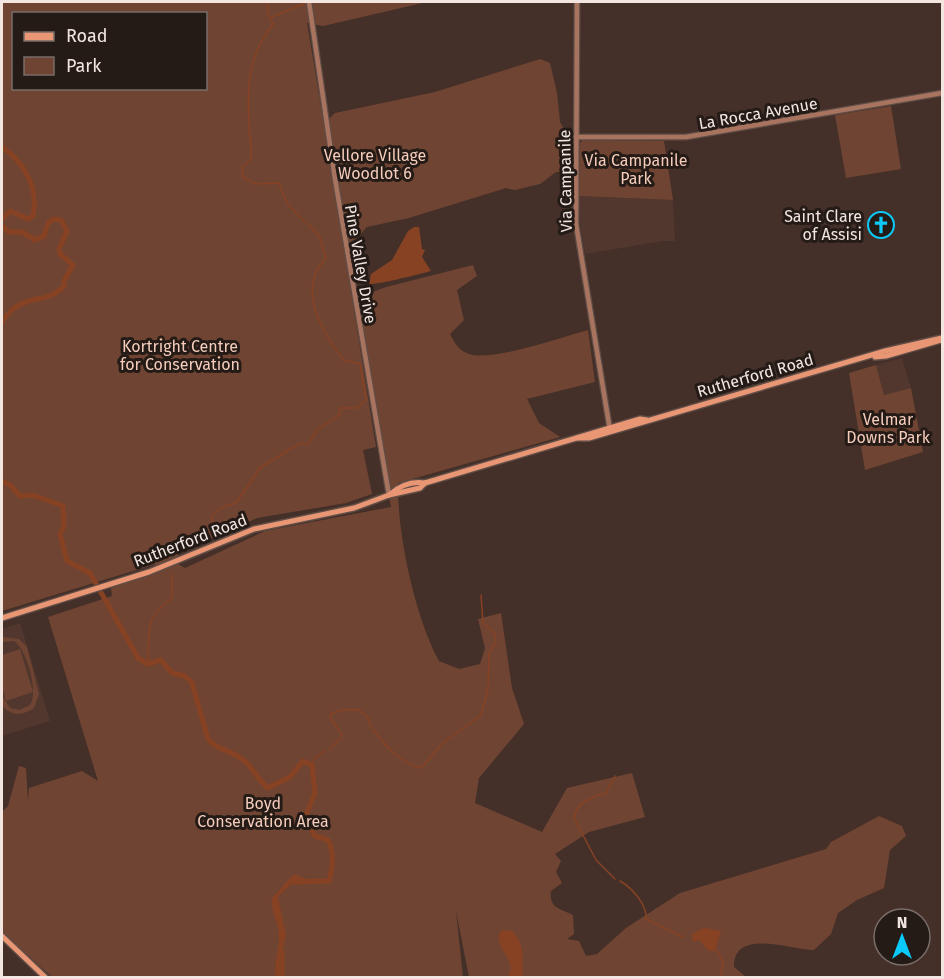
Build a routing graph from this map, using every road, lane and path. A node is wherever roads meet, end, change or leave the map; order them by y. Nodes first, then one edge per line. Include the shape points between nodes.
1 (309, 2) edge
2 (577, 2) edge
3 (942, 93) edge
4 (576, 137) junction
5 (942, 339) edge
6 (646, 420) junction
7 (610, 429) junction
8 (577, 438) junction
9 (389, 495) junction
10 (2, 618) edge
11 (2, 936) edge
12 (46, 978) edge

1 - 9 street, Pine Valley Drive
2 - 4 street, Via Campanile
3 - 4 street, La Rocca Avenue via 686,138
4 - 7 street, Via Campanile via 576,224
5 - 6 main road, Rutherford Road via 927,339
6 - 7 main road, Rutherford Road
6 - 8 main road, Rutherford Road via 589,438
7 - 8 main road, Rutherford Road
8 - 9 main road, Rutherford Road via 425,483 417,481
9 - 10 main road, Rutherford Road via 354,508 254,529 149,572
11 - 12 main road

